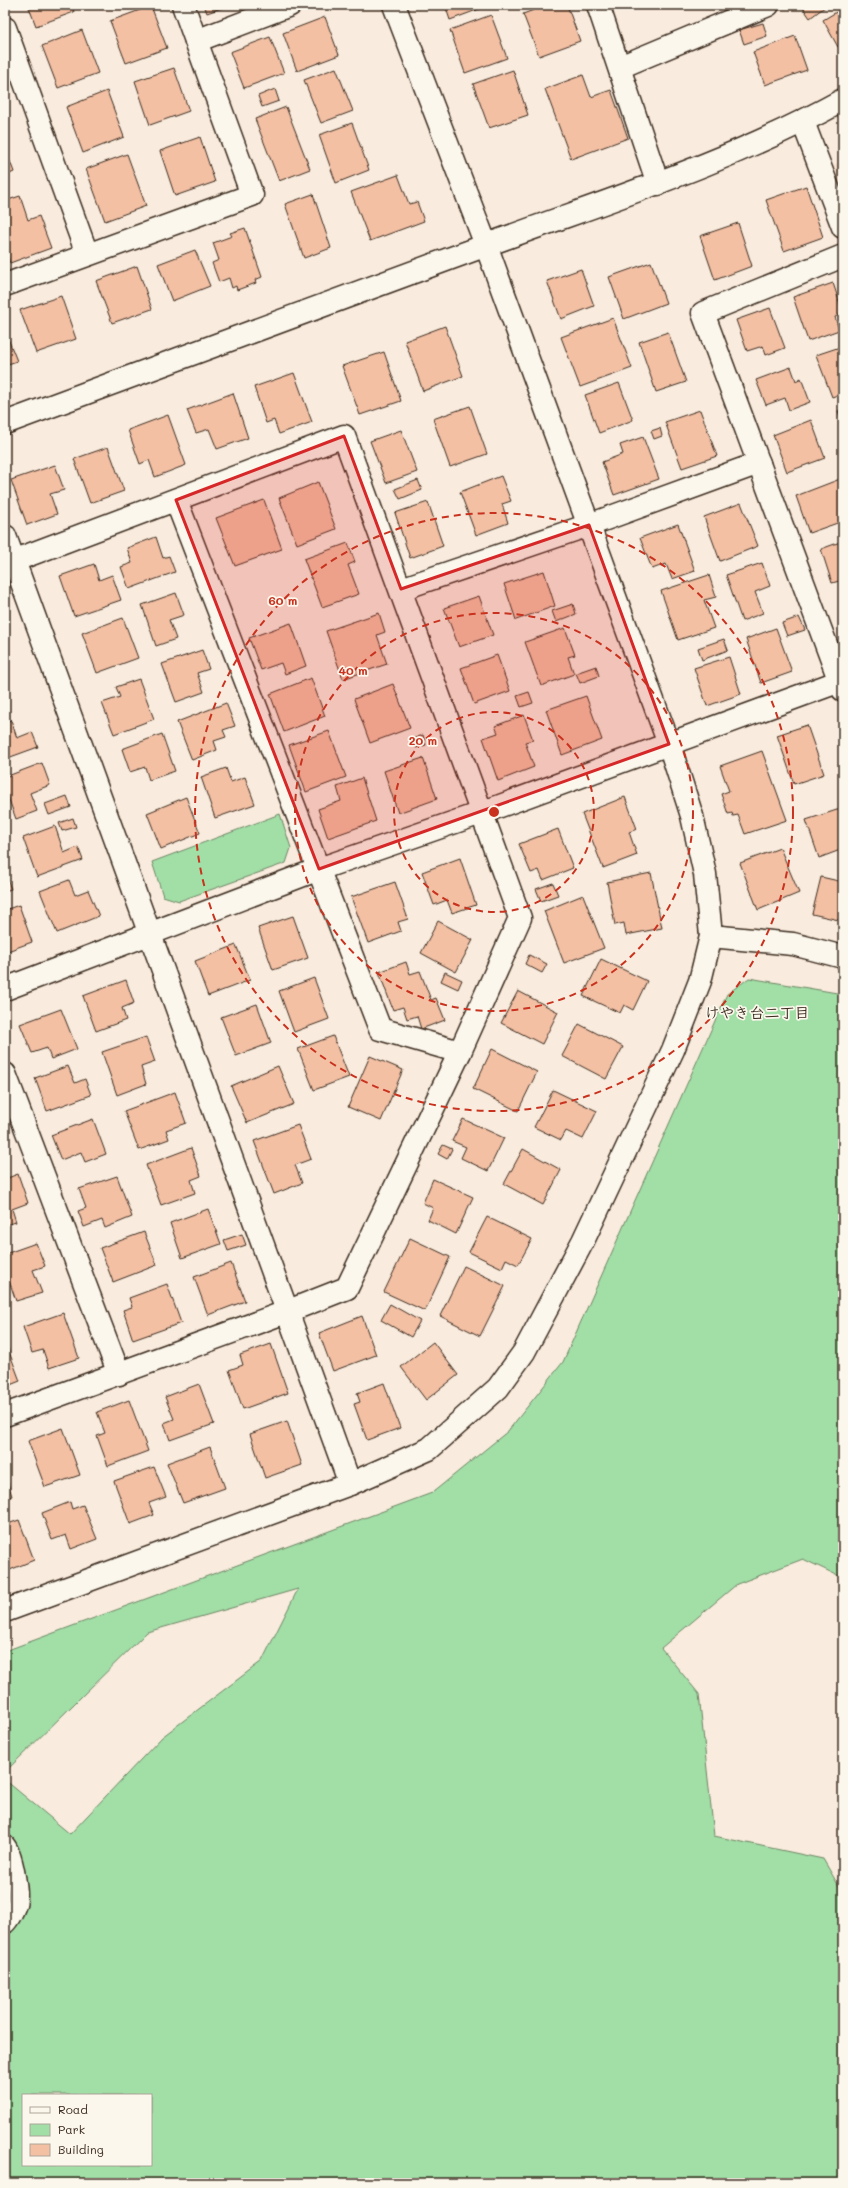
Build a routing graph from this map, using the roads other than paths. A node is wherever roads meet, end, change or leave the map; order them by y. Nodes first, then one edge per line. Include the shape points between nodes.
1 (183, 5) edge
2 (290, 5) edge
3 (394, 5) edge
4 (598, 5) edge
5 (768, 5) edge
6 (5, 28) edge
7 (196, 41) junction
8 (620, 67) junction
9 (843, 100) edge
10 (803, 122) junction
11 (658, 184) junction
12 (843, 227) edge
13 (486, 245) junction
14 (87, 254) junction
15 (843, 256) edge
16 (5, 285) edge
17 (5, 423) edge
18 (759, 463) junction
19 (176, 500) junction
20 (589, 525) junction
21 (5, 536) edge
22 (10, 562) edge
23 (401, 589) junction
24 (842, 684) edge
25 (669, 744) junction
26 (482, 813) junction
27 (319, 869) junction
28 (150, 933) junction
29 (711, 936) junction
30 (843, 957) edge
31 (5, 989) edge
32 (460, 1052) junction
33 (5, 1074) edge
34 (286, 1312) junction
35 (119, 1374) junction
36 (5, 1415) edge
37 (350, 1484) junction
38 (5, 1611) edge
39 (5, 1845) edge
40 (5, 1924) edge

1 - 7 street
2 - 7 street
3 - 13 street
4 - 8 street
5 - 8 street
6 - 14 street
7 - 14 street via 252,195
8 - 11 street
9 - 10 street
10 - 11 street
10 - 12 street
11 - 13 street
13 - 17 street
13 - 20 street
14 - 16 street
15 - 18 street via 703,313
18 - 20 street
18 - 24 street
19 - 22 street
19 - 23 street via 344,436
19 - 27 street
20 - 23 street
20 - 25 street
21 - 22 street
22 - 28 street
23 - 26 street
24 - 25 street
25 - 26 street
25 - 29 street via 692,816 705,874
26 - 27 street
26 - 32 street via 520,918
27 - 28 street
27 - 32 street via 380,1029
28 - 31 street
28 - 34 street
29 - 30 street via 793,944
29 - 37 street via 700,981 673,1050 583,1241 524,1352 498,1388 429,1449
32 - 34 street via 347,1288
33 - 35 street
34 - 35 street
34 - 37 street
35 - 36 street
37 - 38 street
39 - 40 lane via 10,1850 16,1879 17,1903

